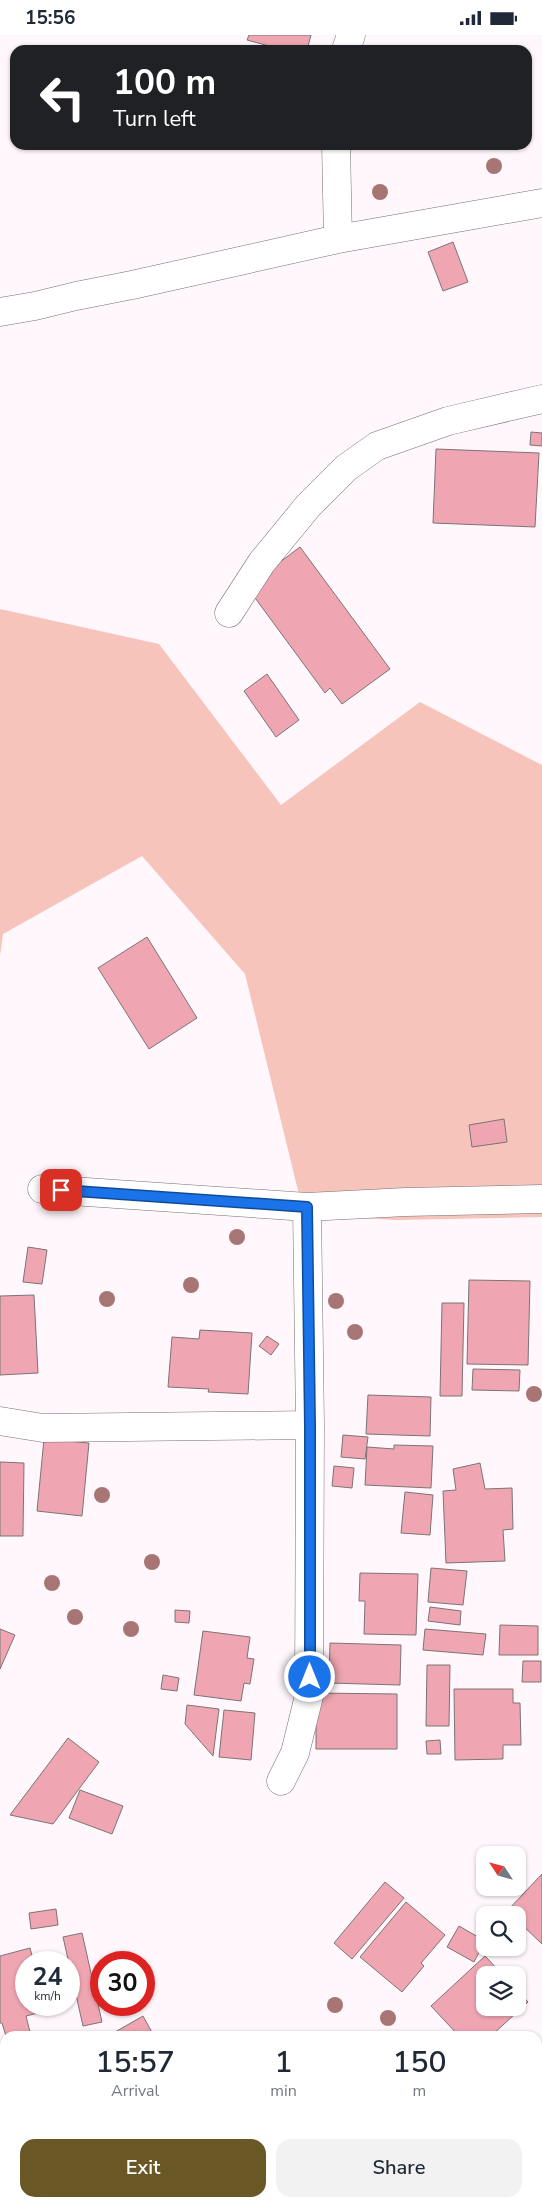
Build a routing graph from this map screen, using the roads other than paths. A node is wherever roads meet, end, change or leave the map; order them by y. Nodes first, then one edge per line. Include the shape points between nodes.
1 (336, 150) edge
2 (542, 203) edge
3 (338, 239) junction
4 (0, 311) edge
5 (542, 399) edge
6 (230, 613) dead end
7 (42, 1189) dead end
8 (542, 1199) edge
9 (307, 1207) junction
10 (0, 1421) edge
11 (310, 1425) junction
12 (281, 1781) dead end

1 - 3 street
2 - 3 street
3 - 4 street
5 - 6 street via 448,421 377,447 346,468 308,506 262,562
7 - 9 street
8 - 9 street via 406,1201
9 - 11 street
10 - 11 street via 43,1428
11 - 12 street via 309,1696 295,1753

